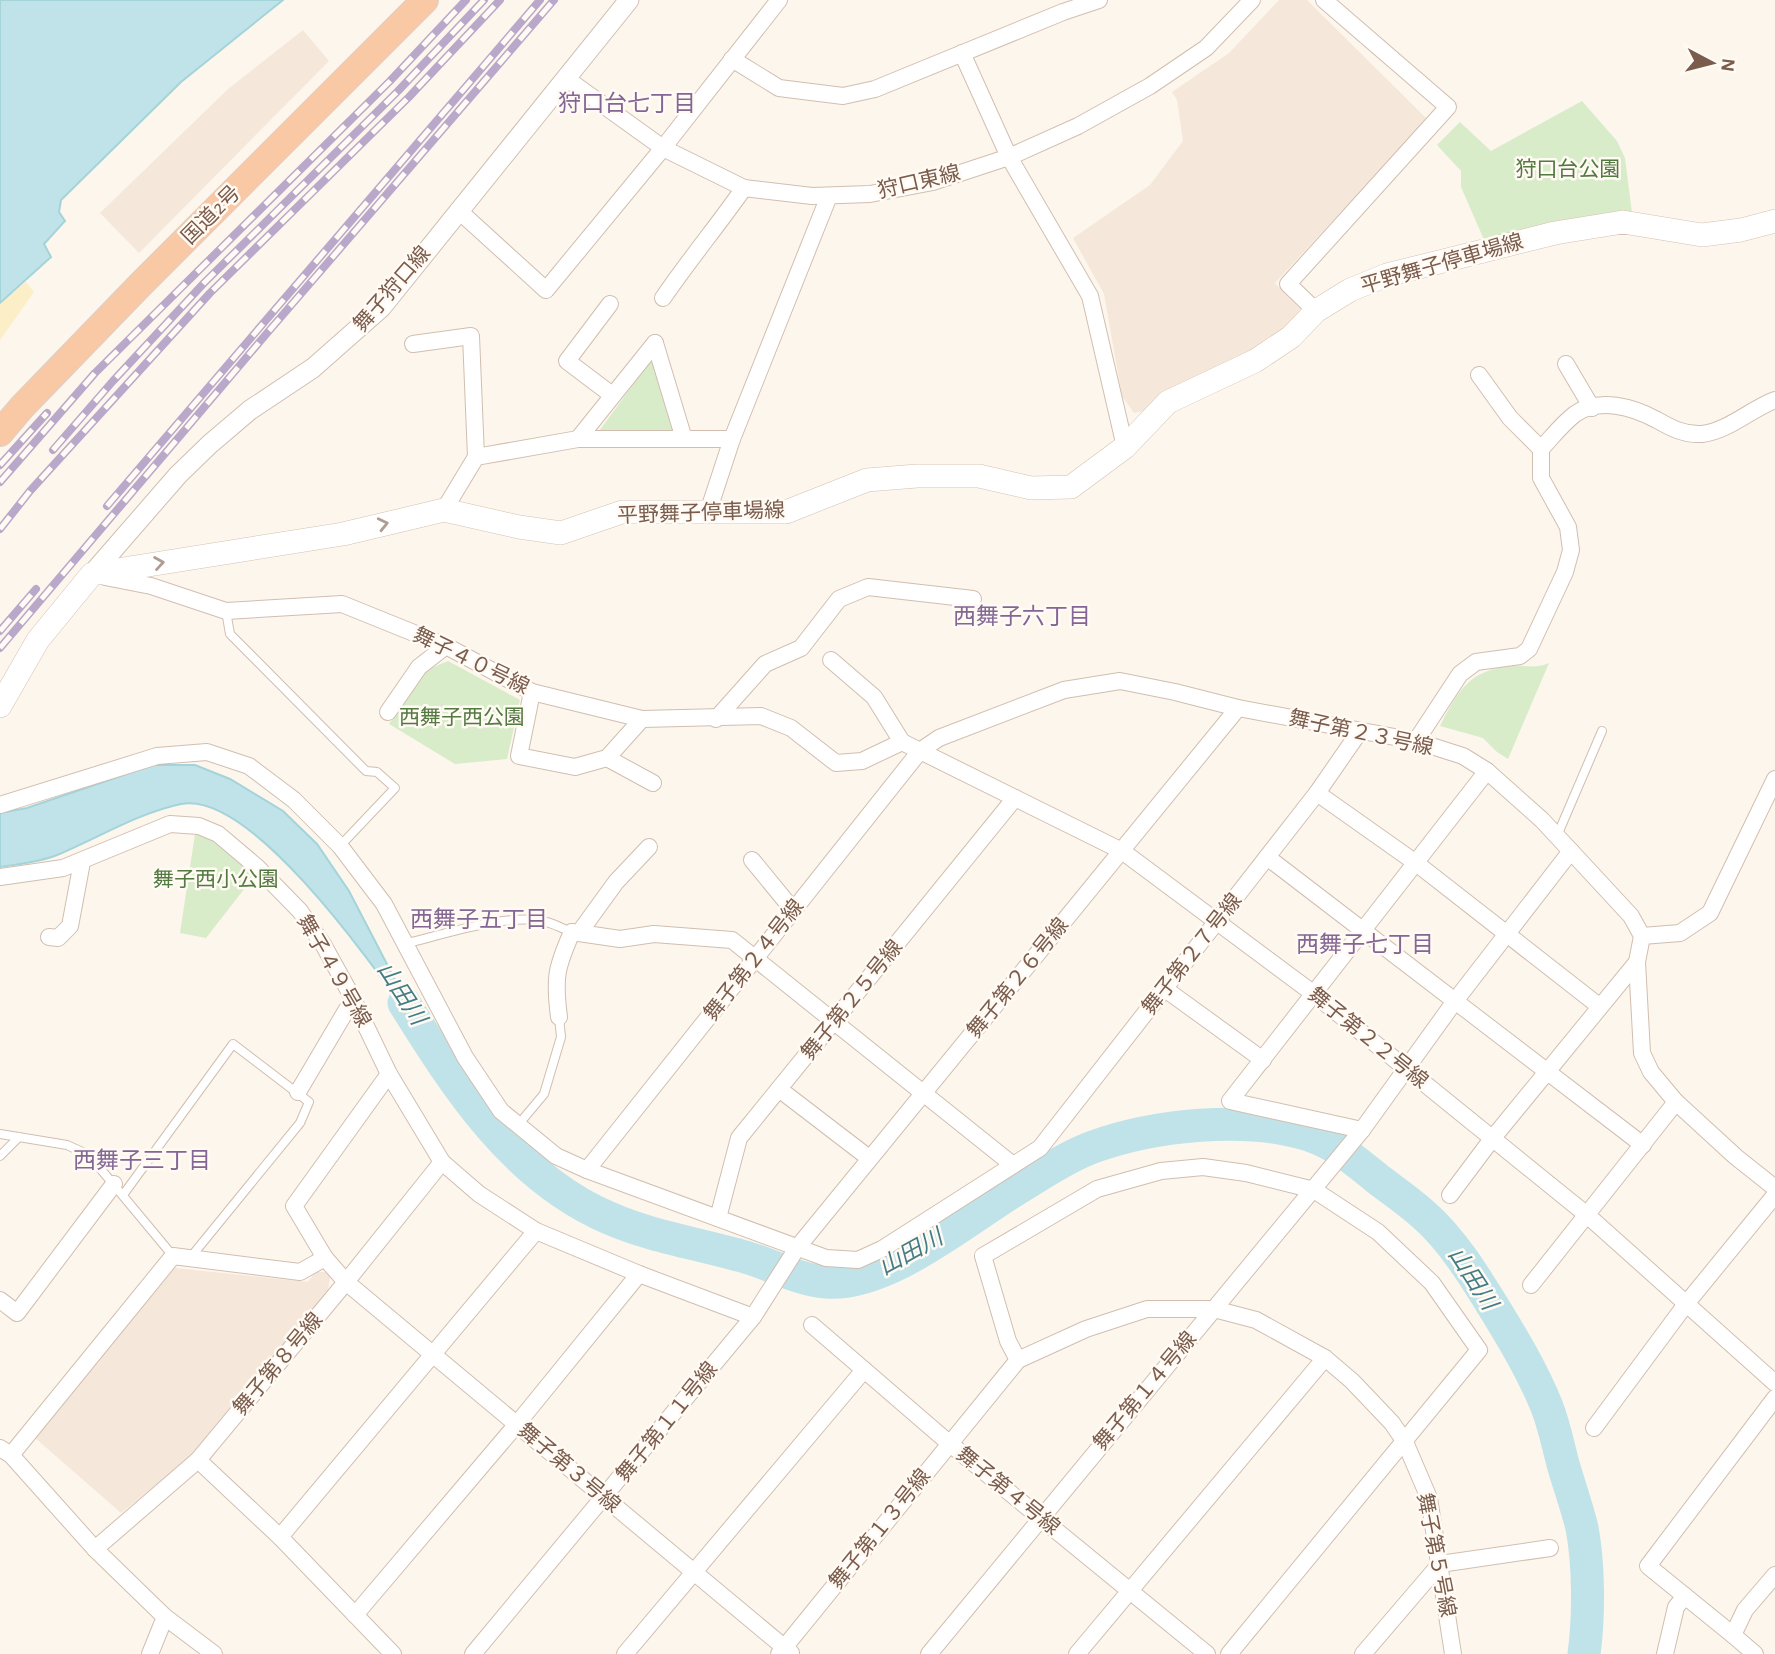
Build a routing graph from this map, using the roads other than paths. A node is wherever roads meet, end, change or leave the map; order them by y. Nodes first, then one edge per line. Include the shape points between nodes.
1 (425, 0) edge
2 (629, 0) edge
3 (779, 0) edge
4 (1098, 0) edge
5 (1252, 0) edge
6 (1324, 0) edge
7 (1061, 6) edge
8 (962, 53) junction
9 (732, 59) junction
10 (567, 79) junction
11 (663, 148) junction
12 (1009, 157) junction
13 (744, 188) junction
14 (829, 197) junction
15 (458, 210) junction
16 (1775, 221) edge
17 (663, 298) dead end
18 (610, 304) dead end
19 (1316, 311) junction
20 (413, 344) dead end
21 (1566, 365) dead end
22 (1479, 375) dead end
23 (612, 395) junction
24 (1775, 400) edge
25 (1592, 408) junction
26 (0, 433) edge
27 (578, 439) junction
28 (684, 439) junction
29 (732, 439) junction
30 (1125, 447) junction
31 (1541, 449) junction
32 (476, 457) junction
33 (444, 510) junction
34 (708, 512) junction
35 (92, 574) junction
36 (973, 599) dead end
37 (226, 611) junction
38 (446, 646) junction
39 (831, 660) dead end
40 (532, 692) junction
41 (0, 706) edge
42 (1238, 708) junction
43 (388, 712) dead end
44 (642, 719) junction
45 (716, 719) junction
46 (1602, 730) dead end
47 (1360, 731) junction
48 (1416, 741) junction
49 (902, 742) junction
50 (920, 751) junction
51 (607, 758) junction
52 (1487, 771) junction
53 (1775, 779) edge
54 (653, 783) dead end
55 (1317, 793) junction
56 (1015, 798) junction
57 (0, 805) edge
58 (1557, 836) junction
59 (341, 846) junction
60 (649, 847) dead end
61 (1122, 851) junction
62 (1571, 851) junction
63 (1267, 857) junction
64 (752, 860) dead end
65 (82, 862) junction
66 (1416, 863) junction
67 (0, 877) edge
68 (793, 910) junction
69 (1216, 922) junction
70 (1364, 930) junction
71 (575, 933) junction
72 (1508, 935) junction
73 (1642, 936) junction
74 (49, 937) dead end
75 (404, 944) junction
76 (755, 958) junction
77 (1637, 962) junction
78 (1165, 989) junction
79 (1314, 994) junction
80 (354, 999) junction
81 (1455, 1001) junction
82 (1599, 1006) junction
83 (559, 1017) joint
84 (835, 1021) junction
85 (1263, 1060) junction
86 (1406, 1070) junction
87 (1547, 1073) junction
88 (390, 1074) junction
89 (779, 1089) junction
90 (298, 1092) junction
91 (924, 1095) junction
92 (1676, 1102) junction
93 (517, 1125) junction
94 (1362, 1130) junction
95 (0, 1134) edge
96 (19, 1137) junction
97 (1492, 1139) junction
98 (1643, 1145) junction
99 (0, 1156) edge
100 (869, 1158) junction
101 (442, 1162) junction
102 (1013, 1165) junction
103 (587, 1170) junction
104 (1775, 1188) edge
105 (119, 1189) junction
106 (1314, 1190) junction
107 (1450, 1195) dead end
108 (1775, 1195) edge
109 (1587, 1215) junction
110 (718, 1218) junction
111 (536, 1231) junction
112 (797, 1248) junction
113 (173, 1256) junction
114 (190, 1258) junction
115 (325, 1258) junction
116 (639, 1274) junction
117 (346, 1282) junction
118 (1531, 1286) dead end
119 (0, 1300) edge
120 (1686, 1304) junction
121 (1214, 1309) junction
122 (753, 1317) junction
123 (812, 1325) dead end
124 (433, 1355) junction
125 (1325, 1358) junction
126 (1018, 1360) junction
127 (864, 1370) junction
128 (1775, 1383) edge
129 (1775, 1398) edge
130 (517, 1424) junction
131 (1594, 1428) dead end
132 (1405, 1442) junction
133 (949, 1443) junction
134 (5, 1451) edge
135 (198, 1460) junction
136 (605, 1497) junction
137 (1040, 1517) junction
138 (280, 1537) junction
139 (1550, 1548) dead end
140 (95, 1549) junction
141 (1440, 1564) junction
142 (693, 1571) junction
143 (1775, 1575) edge
144 (1130, 1590) junction
145 (1685, 1596) junction
146 (355, 1615) junction
147 (165, 1617) junction
148 (1733, 1635) junction
149 (786, 1652) edge
150 (150, 1654) edge
151 (214, 1654) edge
152 (393, 1654) edge
153 (473, 1654) edge
154 (625, 1654) edge
155 (929, 1654) edge
156 (1077, 1654) edge
157 (1207, 1654) edge
158 (1229, 1654) edge
159 (1363, 1654) edge
160 (1453, 1654) edge
161 (1665, 1654) edge
162 (1755, 1654) edge

1 - 26 highway, 国道2号 via 132,293
2 - 10 street, 舞子狩口線
3 - 9 street
4 - 7 street
5 - 12 street, 狩口東線 via 1206,48 1173,71 1078,126
6 - 19 street via 1448,107 1288,285
7 - 8 street
8 - 9 street via 875,89 843,96 779,88
8 - 12 street
9 - 11 street
10 - 11 street, 狩口東線
10 - 15 street, 舞子狩口線
11 - 13 street, 狩口東線
11 - 15 street via 546,290
12 - 14 street, 狩口東線 via 933,182
12 - 30 street via 1090,296
13 - 14 street, 狩口東線
13 - 17 street
14 - 29 street
15 - 35 street, 舞子狩口線 via 381,308 313,368 250,410 210,444
16 - 19 main road, 平野舞子停車場線 via 1702,235 1623,222 1555,233 1387,275
18 - 23 street via 566,361
19 - 30 main road, 平野舞子停車場線 via 1291,337 1255,360 1168,402
20 - 32 street via 471,336
21 - 25 street
22 - 31 street via 1510,418
23 - 27 street
23 - 28 street via 655,343
24 - 25 street via 1703,434 1680,432 1640,411 1614,405
25 - 31 street via 1577,412
27 - 28 street
27 - 32 street
28 - 29 street
29 - 34 street
30 - 34 main road, 平野舞子停車場線 via 1071,487 1031,488 979,475 917,476 867,481 786,512
31 - 48 street via 1541,478 1568,527 1571,550 1565,572 1528,649 1520,656 1476,662 1460,674
32 - 33 street
33 - 34 main road, 平野舞子停車場線 via 561,533 622,512
35 -> 33 main road, 平野舞子停車場線 via 343,534
35 - 37 street, 舞子４０号線 via 151,586
35 - 41 main road via 38,639
36 - 45 street via 868,587 839,599 801,648 765,664
37 - 38 street, 舞子４０号線 via 342,604
37 - 59 lane via 230,634 366,771 377,772 395,788
38 - 40 street, 舞子４０号線
38 - 43 street via 419,667
39 - 49 street via 874,697
40 - 44 street, 舞子４０号線
40 - 51 street via 519,756 575,767
42 - 47 street, 舞子第２３号線
42 - 50 street, 舞子第２３号線 via 1120,681 1064,690 939,738
42 - 61 street, 舞子第２６号線
44 - 45 street, 舞子４０号線
44 - 51 street
45 - 49 street, 舞子４０号線 via 761,716 791,728 836,763 862,761
46 - 58 lane
47 - 48 street, 舞子第２３号線
47 - 55 street, 舞子第２７号線
48 - 52 street, 舞子第２３号線 via 1463,756
49 - 50 street
50 - 56 street, 舞子第２２号線
50 - 68 street, 舞子第２４号線
51 - 54 street
52 - 58 street, 舞子第２３号線
52 - 66 street
53 - 73 street via 1710,913 1680,933
55 - 63 street, 舞子第２７号線
55 - 66 street
56 - 61 street, 舞子第２２号線
56 - 84 street, 舞子第２５号線
57 - 59 street, 舞子第２７号線 via 134,762 206,752 249,766 294,800
58 - 62 street, 舞子第２３号線
59 - 75 street, 舞子第２７号線 via 384,904
60 - 71 street
61 - 69 street, 舞子第２２号線
61 - 91 street, 舞子第２６号線
62 - 72 street, 舞子第１４号線
62 - 73 street, 舞子第２３号線 via 1631,916
63 - 69 street, 舞子第２７号線
63 - 70 street
64 - 68 street
65 - 67 street, 舞子４９号線
65 - 74 street via 70,926 58,938
65 - 80 street, 舞子４９号線 via 170,824 199,826 218,834 300,911
66 - 70 street
66 - 72 street
68 - 76 street, 舞子第２４号線
69 - 78 street, 舞子第２７号線
69 - 79 street, 舞子第２２号線
70 - 79 street
70 - 81 street
71 - 75 lane via 545,921 520,920
71 - 76 street via 620,939 654,934 732,940
71 - 83 street via 558,964
72 - 81 street, 舞子第１４号線
72 - 82 street
73 - 77 street
75 - 93 street, 舞子第２７号線 via 465,1057 501,1111
76 - 84 street
76 - 103 street, 舞子第２４号線
77 - 82 street
77 - 92 street via 1642,1053
78 - 85 street
78 - 102 street, 舞子第２７号線 via 1040,1148
79 - 85 street
79 - 86 street, 舞子第２２号線
80 - 88 street, 舞子４９号線
80 - 90 street
81 - 86 street, 舞子第１４号線
81 - 87 street
82 - 87 street
83 - 93 lane via 561,1037 544,1094
84 - 89 street, 舞子第２５号線
84 - 91 street
85 - 94 street via 1230,1101
86 - 94 street, 舞子第１４号線
86 - 97 street, 舞子第２２号線
87 - 97 street
87 - 98 street
88 - 101 street, 舞子４９号線
88 - 115 street, 舞子第３号線 via 294,1206
89 - 100 street
89 - 110 street, 舞子第２５号線 via 739,1138
90 - 105 lane via 233,1044
90 - 114 lane via 309,1102 300,1123
91 - 100 street, 舞子第２６号線
91 - 102 street
92 - 98 street
92 - 104 street
93 - 103 street, 舞子第２７号線 via 555,1156
94 - 106 street, 舞子第１４号線
95 - 96 lane
96 - 99 lane
96 - 105 lane via 67,1145 89,1156
97 - 107 street
97 - 109 street, 舞子第２２号線
98 - 109 street
100 - 112 street, 舞子第２６号線
101 - 111 street, 舞子４９号線 via 479,1194
101 - 117 street, 舞子第８号線
102 - 112 street, 舞子第２７号線 via 858,1260 826,1258
103 - 110 street, 舞子第２７号線
105 - 113 lane
105 - 119 street via 17,1313
106 - 121 street, 舞子第１４号線
106 - 126 street via 1276,1178 1203,1167 1161,1171 1097,1189 983,1256
106 - 132 street via 1378,1232 1432,1283 1479,1350
108 - 120 street
109 - 118 street
109 - 120 street, 舞子第２２号線
110 - 112 street, 舞子第２７号線
111 - 116 street, 舞子４９号線
111 - 124 street
112 - 122 street, 舞子第１１号線
113 - 114 street
113 - 134 street
114 - 115 street via 300,1272
115 - 117 street, 舞子第３号線
116 - 122 street, 舞子４９号線
116 - 130 street
117 - 124 street, 舞子第３号線
117 - 135 street, 舞子第８号線
120 - 128 street, 舞子第２２号線
120 - 131 street
121 - 125 street, 舞子第５号線 via 1256,1320
121 - 126 street, 舞子第５号線 via 1147,1309 1086,1329
121 - 137 street, 舞子第１４号線
122 - 136 street, 舞子第１１号線
123 - 127 street, 舞子第４号線
124 - 130 street, 舞子第３号線
124 - 138 street
125 - 132 street, 舞子第５号線 via 1392,1423
125 - 144 street
126 - 133 street, 舞子第１３号線
127 - 133 street, 舞子第４号線
127 - 142 street
129 - 145 street via 1648,1566
130 - 136 street, 舞子第３号線
130 - 146 street
132 - 141 street, 舞子第５号線 via 1429,1498
132 - 158 street
133 - 137 street, 舞子第４号線
133 - 149 street, 舞子第１３号線
134 - 140 street
135 - 138 street
135 - 140 street, 舞子第８号線
136 - 142 street, 舞子第３号線
136 - 153 street, 舞子第１１号線
137 - 144 street, 舞子第４号線
137 - 155 street, 舞子第１４号線
138 - 146 street
139 - 141 street
140 - 147 street
141 - 159 street
141 - 160 street, 舞子第５号線
142 - 149 street, 舞子第３号線
142 - 154 street
143 - 148 street via 1745,1611
144 - 156 street
144 - 157 street, 舞子第４号線
145 - 148 street
145 - 161 street via 1676,1607
146 - 152 street
147 - 150 street
147 - 151 street
148 - 162 street

